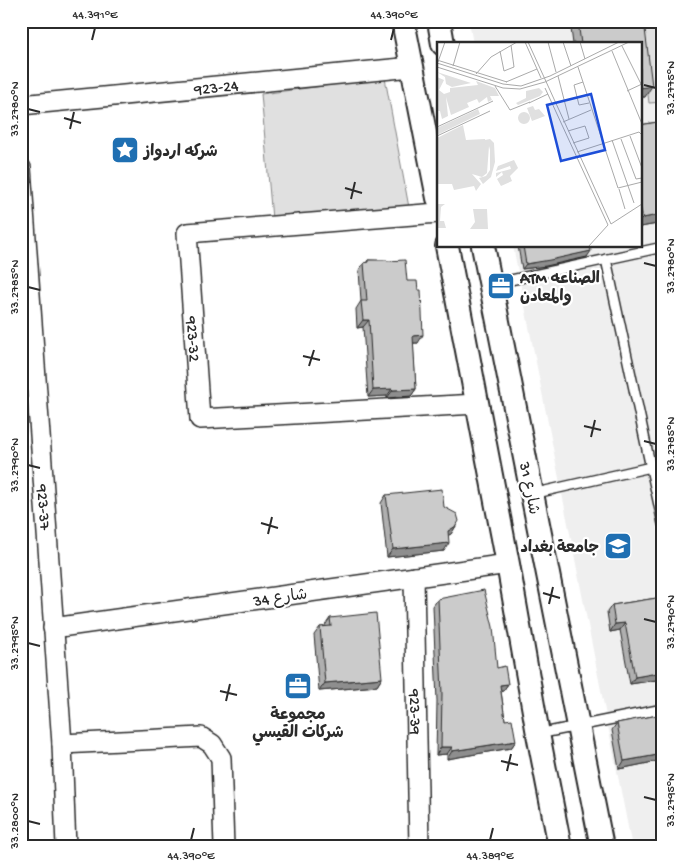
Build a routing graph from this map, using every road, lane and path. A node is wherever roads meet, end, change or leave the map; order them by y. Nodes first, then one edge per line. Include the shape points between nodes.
1 (403, 21) edge
2 (439, 21) edge
3 (443, 42) edge
4 (412, 67) junction
5 (21, 105) edge
6 (21, 168) edge
7 (437, 193) edge
8 (437, 213) edge
9 (663, 247) edge
10 (447, 248) edge
11 (483, 248) edge
12 (606, 259) junction
13 (491, 284) junction
14 (477, 404) junction
15 (651, 468) junction
16 (532, 494) junction
17 (663, 524) edge
18 (508, 564) junction
19 (414, 577) junction
20 (53, 628) junction
21 (663, 709) edge
22 (578, 726) junction
23 (538, 734) junction
24 (62, 744) junction
25 (66, 847) edge
26 (224, 847) edge
27 (418, 847) edge
28 (560, 847) edge
29 (602, 847) edge

1 - 4 street
2 - 3 street
4 - 5 street, 923-24
4 - 7 street
6 - 20 street, 923-37
8 - 14 street, 923-32 via 188,233 200,419
9 - 12 lane
10 - 14 street
11 - 13 street, شارع 31
12 - 13 lane
12 - 15 lane
13 - 16 street, شارع 31
14 - 18 street
15 - 16 lane
15 - 17 lane
16 - 22 street, شارع 31
18 - 19 street, شارع 34
18 - 23 street
19 - 20 street, شارع 34
19 - 27 street, 923-39
20 - 24 street, 923-37
21 - 22 lane
22 - 23 lane
22 - 29 street, شارع 31
23 - 28 street
24 - 25 street, 923-37
24 - 26 street via 202,737 212,744 221,758

